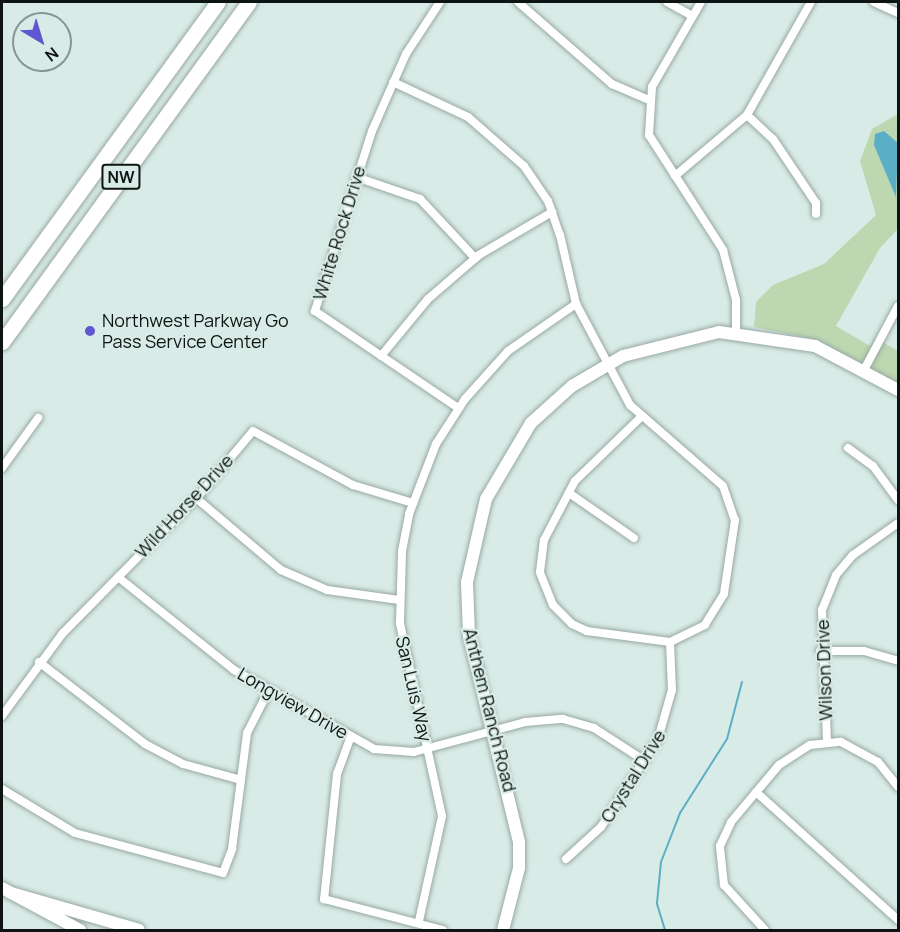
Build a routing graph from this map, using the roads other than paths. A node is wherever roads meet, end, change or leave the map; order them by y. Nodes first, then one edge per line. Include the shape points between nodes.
1 (218, 2) edge
2 (249, 2) edge
3 (440, 2) edge
4 (518, 2) edge
5 (667, 2) edge
6 (701, 2) edge
7 (811, 2) edge
8 (874, 2) edge
9 (898, 13) edge
10 (692, 16) junction
11 (393, 82) junction
12 (649, 100) junction
13 (747, 115) junction
14 (675, 176) junction
15 (356, 177) junction
16 (552, 212) junction
17 (816, 214) dead end
18 (475, 258) junction
19 (2, 299) edge
20 (576, 304) junction
21 (898, 306) edge
22 (736, 332) junction
23 (2, 342) edge
24 (381, 356) junction
25 (607, 363) junction
26 (865, 368) junction
27 (898, 390) edge
28 (458, 408) junction
29 (38, 418) dead end
30 (640, 418) junction
31 (848, 448) dead end
32 (2, 468) edge
33 (569, 493) junction
34 (196, 498) junction
35 (898, 500) edge
36 (413, 503) junction
37 (898, 523) edge
38 (634, 538) dead end
39 (118, 576) junction
40 (399, 600) junction
41 (670, 642) junction
42 (820, 651) junction
43 (898, 660) edge
44 (39, 662) junction
45 (269, 690) junction
46 (2, 716) edge
47 (494, 731) junction
48 (351, 736) junction
49 (826, 741) junction
50 (428, 749) junction
51 (645, 761) junction
52 (241, 780) junction
53 (898, 787) edge
54 (2, 789) edge
55 (756, 792) junction
56 (566, 859) dead end
57 (6, 890) edge
58 (509, 913) junction
59 (898, 920) edge
60 (419, 921) junction
61 (80, 930) edge
62 (139, 930) edge
63 (443, 930) edge
64 (497, 930) edge
65 (503, 930) edge
66 (765, 930) edge

1 - 19 highway, NW
2 - 23 highway, NW
3 - 11 street, White Rock Drive
4 - 12 street via 612,84
5 - 10 street
6 - 10 street
7 - 13 street
8 - 9 street
10 - 12 street
11 - 15 street, White Rock Drive
11 - 16 street via 468,117 503,143 524,166
12 - 14 street via 649,135
13 - 14 street
13 - 17 street via 773,139 816,203
14 - 22 street via 724,255 736,300
15 - 18 street via 420,200
15 - 24 street, White Rock Drive via 315,311
16 - 18 street
16 - 20 street
18 - 24 street via 428,299
20 - 25 street
20 - 28 street, San Luis Way via 508,351
21 - 26 street
22 - 25 street, Anthem Ranch Road via 683,336
22 - 26 street, Anthem Ranch Road via 814,346
24 - 28 street, White Rock Drive
25 - 30 street
25 - 47 street, Anthem Ranch Road via 572,386 531,423 502,464 474,535 467,582 469,635
26 - 27 street, Anthem Ranch Road
28 - 36 street, San Luis Way via 433,452
29 - 32 street
30 - 33 street via 587,466
30 - 41 street via 714,475 735,520 718,606 705,625
31 - 35 street via 873,466
33 - 38 street
33 - 41 street via 541,551 540,572 553,605 587,631
34 - 36 street, Wild Horse Drive via 253,431 353,485
34 - 39 street, Wild Horse Drive
34 - 40 street via 281,570 327,590
36 - 40 street, San Luis Way via 402,551
37 - 42 street, Wilson Drive via 863,546 836,576 822,610
39 - 44 street, Wild Horse Drive
39 - 45 street, Longview Drive via 167,621
40 - 50 street, San Luis Way via 405,662
41 - 51 street, Crystal Drive via 670,707
42 - 43 street via 864,651
42 - 49 street, Wilson Drive
44 - 46 street, Wild Horse Drive
44 - 52 street via 148,745 183,764
45 - 48 street, Longview Drive
45 - 52 street via 247,733
47 - 50 street, Longview Drive
47 - 51 street, Longview Drive via 563,719 594,728
47 - 58 street, Anthem Ranch Road via 519,842
48 - 50 street, Longview Drive via 374,749
48 - 60 street via 337,774 324,899
49 - 53 street via 867,753
49 - 55 street via 788,757
50 - 60 street, San Luis Way via 441,838
51 - 56 street, Crystal Drive via 602,827
52 - 54 street via 223,873 75,833
55 - 59 street
55 - 66 street via 726,832 719,860 730,897
57 - 61 street
57 - 62 street
58 - 64 street, Anthem Ranch Road
58 - 65 street, Anthem Ranch Road
60 - 63 street

